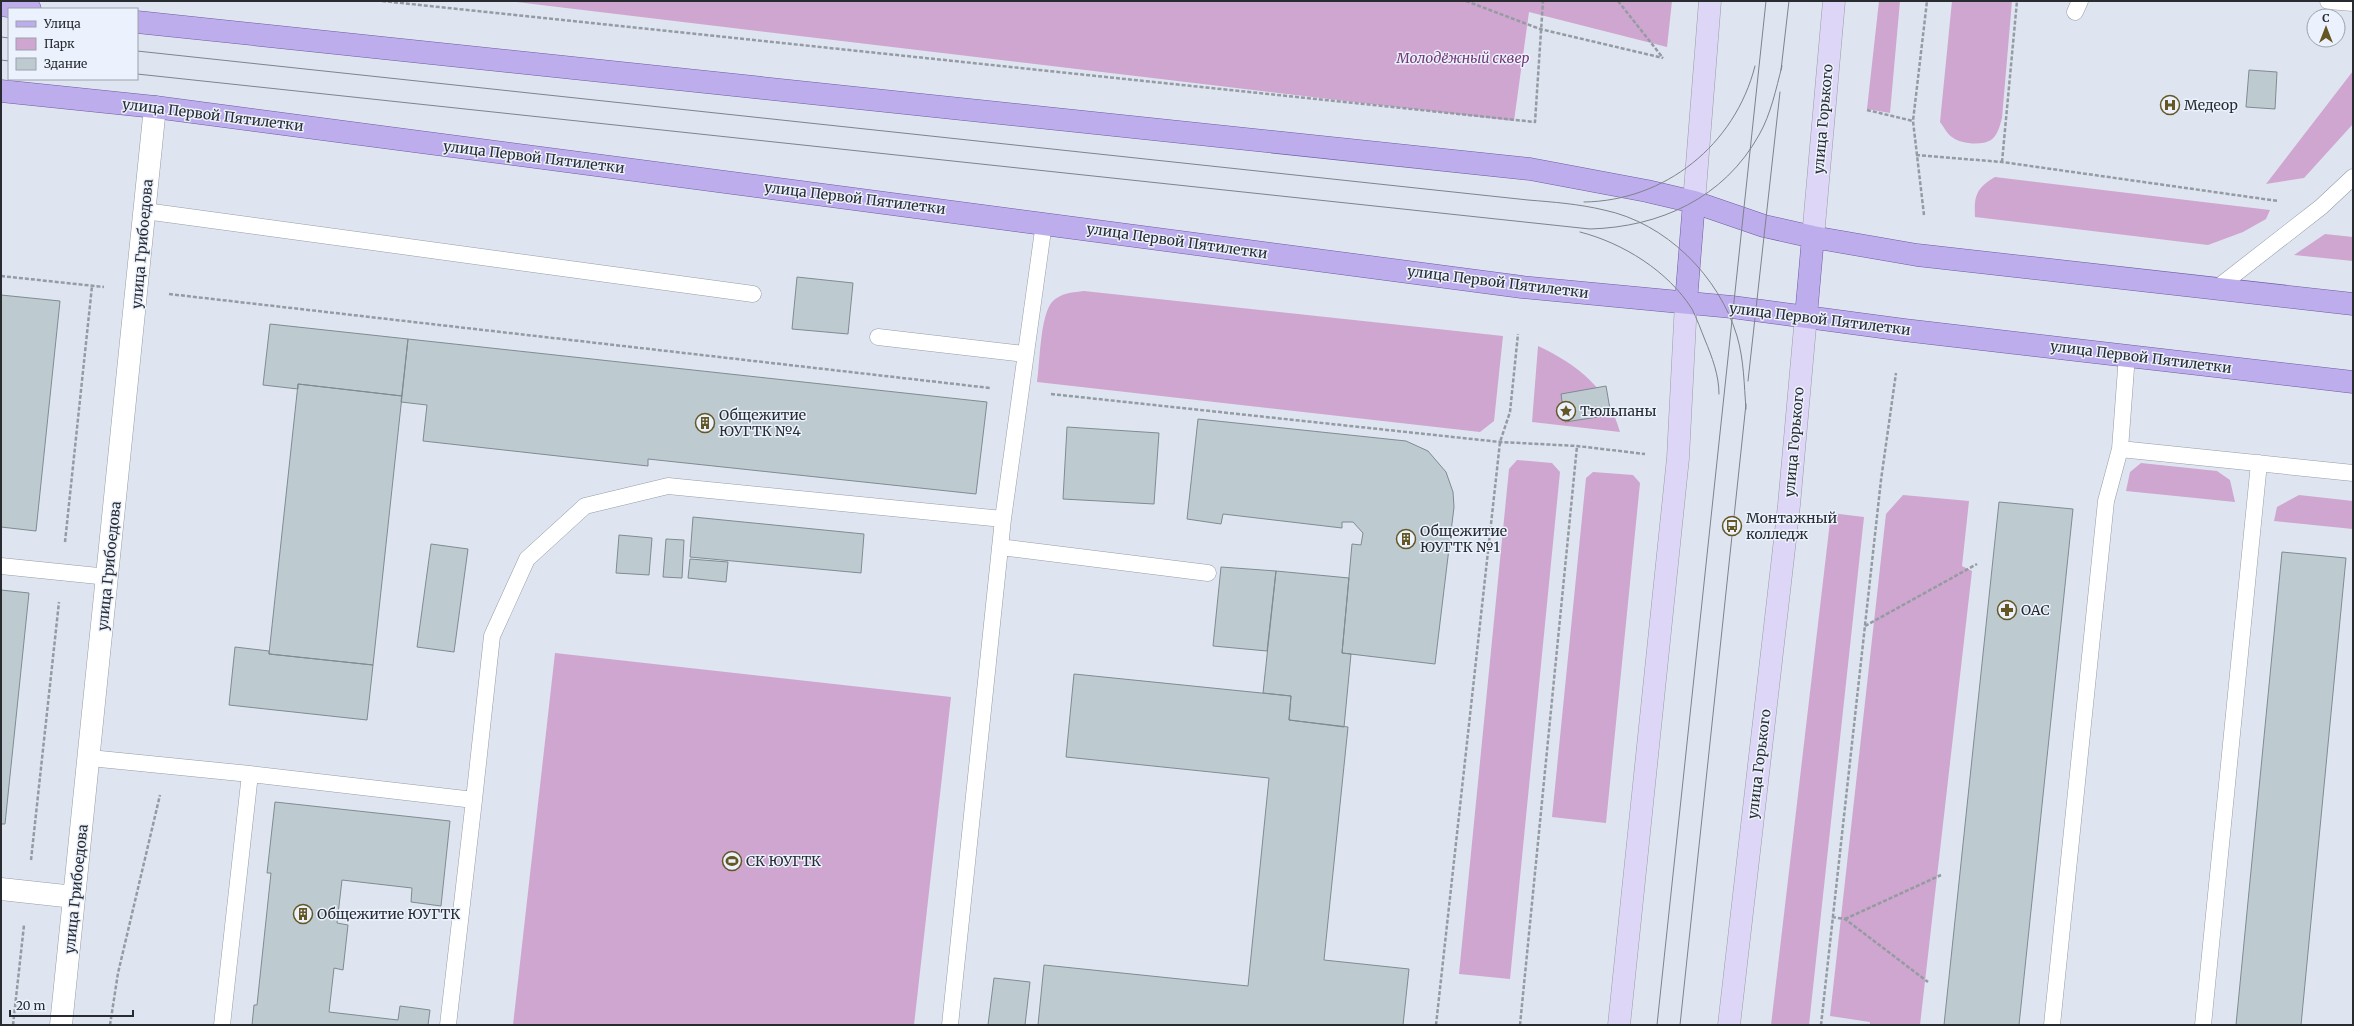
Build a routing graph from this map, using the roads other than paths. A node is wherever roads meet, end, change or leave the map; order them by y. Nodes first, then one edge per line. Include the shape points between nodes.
1 (1710, 1) edge
2 (1834, 1) edge
3 (2328, 1) edge
4 (2353, 3) edge
5 (1, 5) edge
6 (23, 8) edge
7 (138, 22) edge
8 (1, 91) edge
9 (155, 107) junction
10 (2353, 177) edge
11 (1694, 202) junction
12 (144, 211) junction
13 (1044, 223) junction
14 (1813, 237) junction
15 (2217, 288) junction
16 (753, 294) dead end
17 (1686, 302) junction
18 (2353, 304) edge
19 (1806, 316) junction
20 (878, 337) dead end
21 (1025, 354) junction
22 (2127, 355) junction
23 (2353, 382) edge
24 (2120, 449) junction
25 (2259, 463) junction
26 (2353, 473) edge
27 (1003, 519) junction
28 (1000, 547) junction
29 (1, 566) edge
30 (1208, 573) dead end
31 (108, 577) junction
32 (90, 758) junction
33 (250, 774) junction
34 (474, 800) junction
35 (1, 889) edge
36 (74, 897) junction
37 (61, 1025) edge
38 (222, 1025) edge
39 (448, 1025) edge
40 (950, 1025) edge
41 (1619, 1025) edge
42 (1729, 1025) edge
43 (2052, 1025) edge
44 (2203, 1025) edge

1 - 11 main road
2 - 14 main road, улица Горького
3 - 4 lane
5 - 6 main road
7 - 11 main road via 1530,169
8 - 9 main road, улица Первой Пятилетки
9 - 12 street, улица Грибоедова
9 - 13 main road, улица Первой Пятилетки
10 - 15 lane via 2321,207
11 - 14 main road via 1764,226
11 - 17 main road
12 - 16 lane
12 - 31 street, улица Грибоедова
13 - 17 main road, улица Первой Пятилетки via 1522,287
13 - 21 lane
14 - 15 main road via 1917,255
14 - 19 main road, улица Горького
15 - 18 main road
17 - 19 main road, улица Первой Пятилетки
17 - 41 main road via 1678,458
19 - 22 main road, улица Первой Пятилетки via 1904,330
19 - 42 main road, улица Горького via 1790,498
20 - 21 lane
21 - 27 lane
22 - 23 main road, улица Первой Пятилетки
22 - 24 lane
24 - 25 lane
24 - 43 lane via 2106,501
25 - 26 lane
25 - 44 lane
27 - 28 lane
27 - 34 lane via 668,486 585,506 527,559 492,636
28 - 30 lane
28 - 40 lane
29 - 31 lane
31 - 32 street, улица Грибоедова
32 - 33 lane
32 - 36 street, улица Грибоедова
33 - 34 lane
33 - 38 lane
34 - 39 lane
35 - 36 street
36 - 37 street, улица Грибоедова

